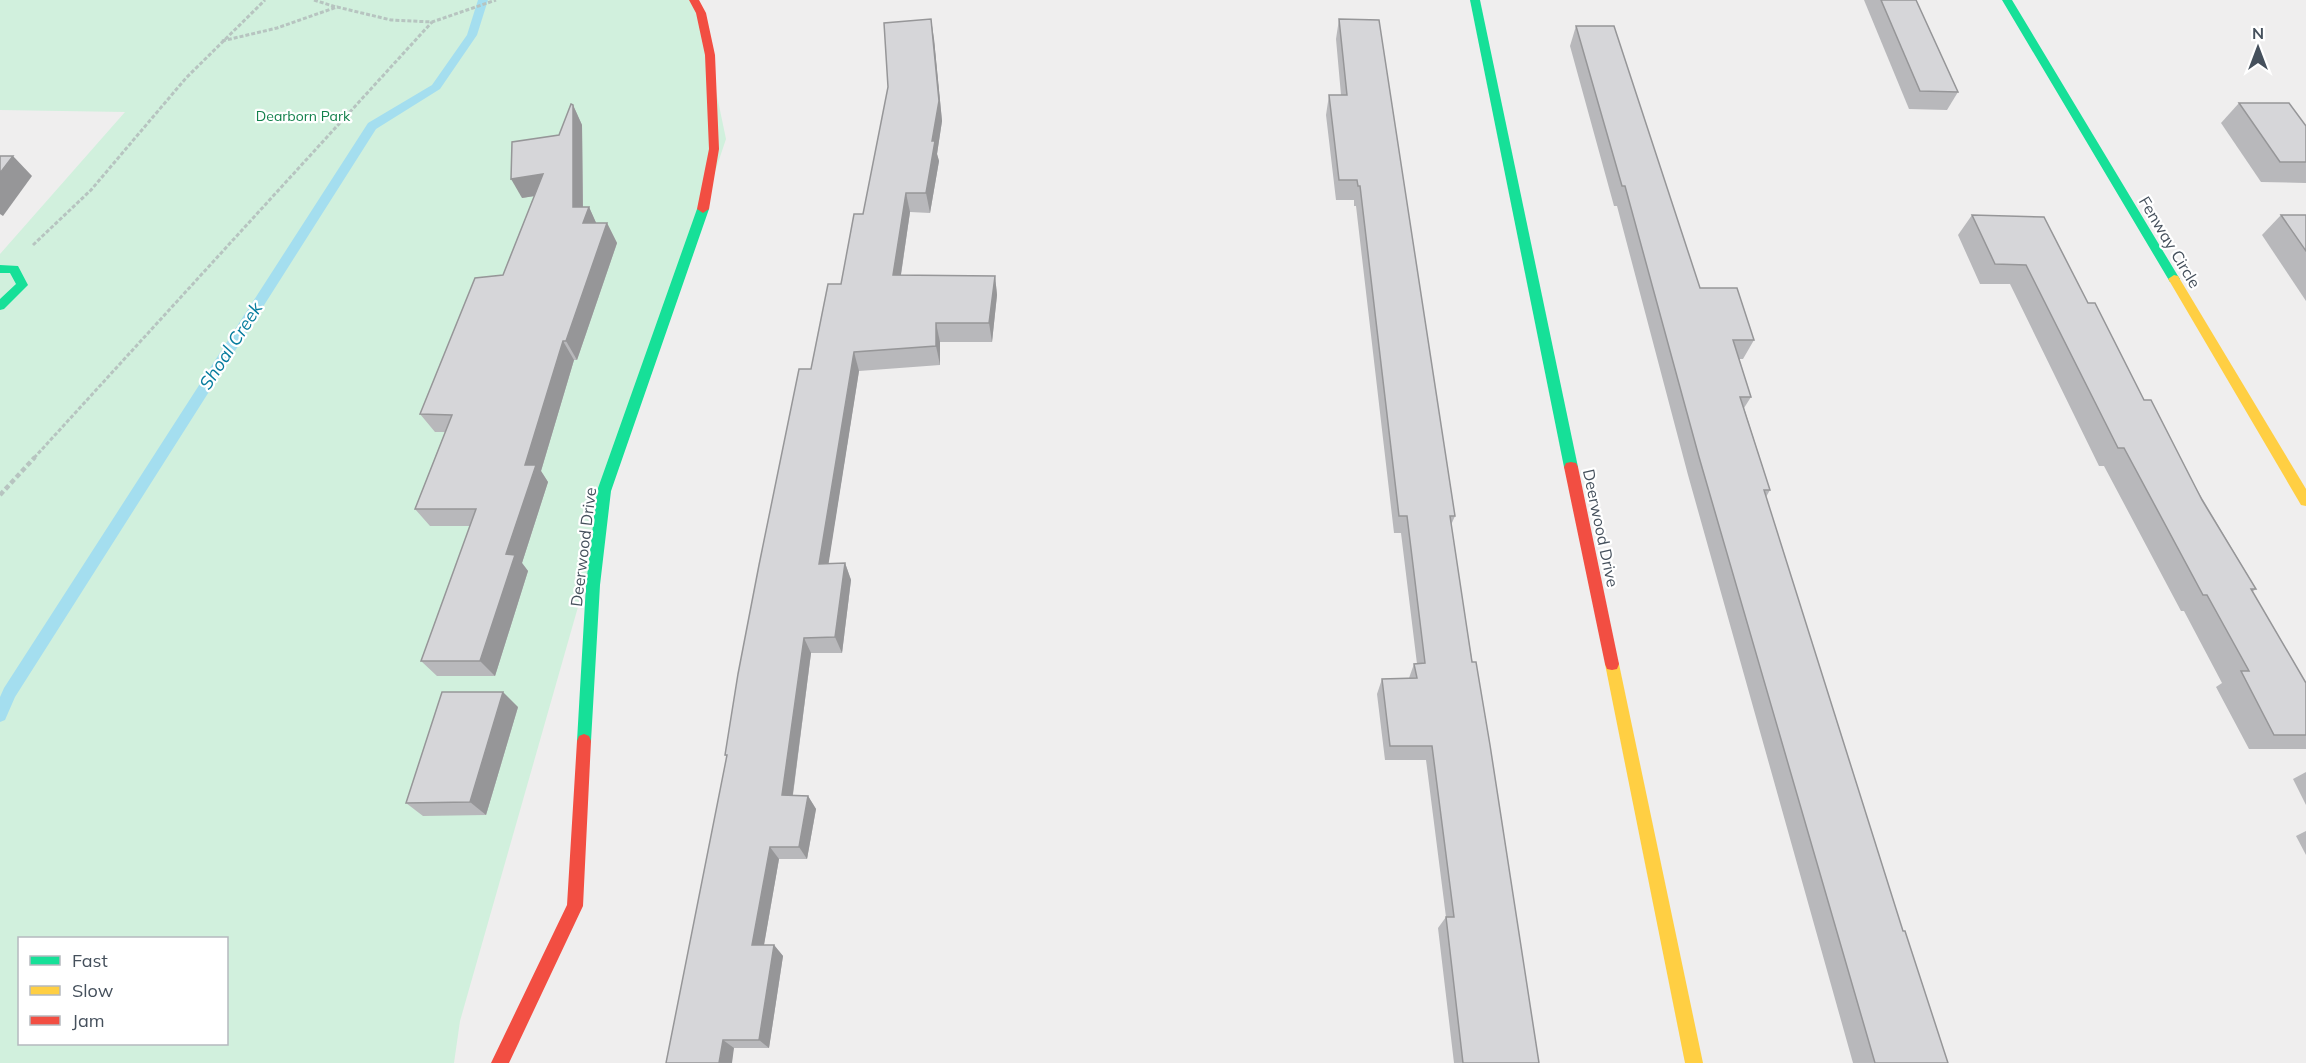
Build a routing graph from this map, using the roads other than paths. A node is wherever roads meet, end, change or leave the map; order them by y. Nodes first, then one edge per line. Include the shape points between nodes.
1 (694, 0) edge
2 (1475, 0) edge
3 (2007, 0) edge
4 (7, 269) edge
5 (0, 306) edge
6 (2306, 501) edge
7 (500, 1063) edge
8 (1694, 1063) edge

1 - 7 street, Deerwood Drive via 701,13 710,55 714,149 703,210 604,491 593,585 575,906
2 - 8 street, Deerwood Drive
3 - 6 street, Fenway Circle
4 - 5 street via 22,285

